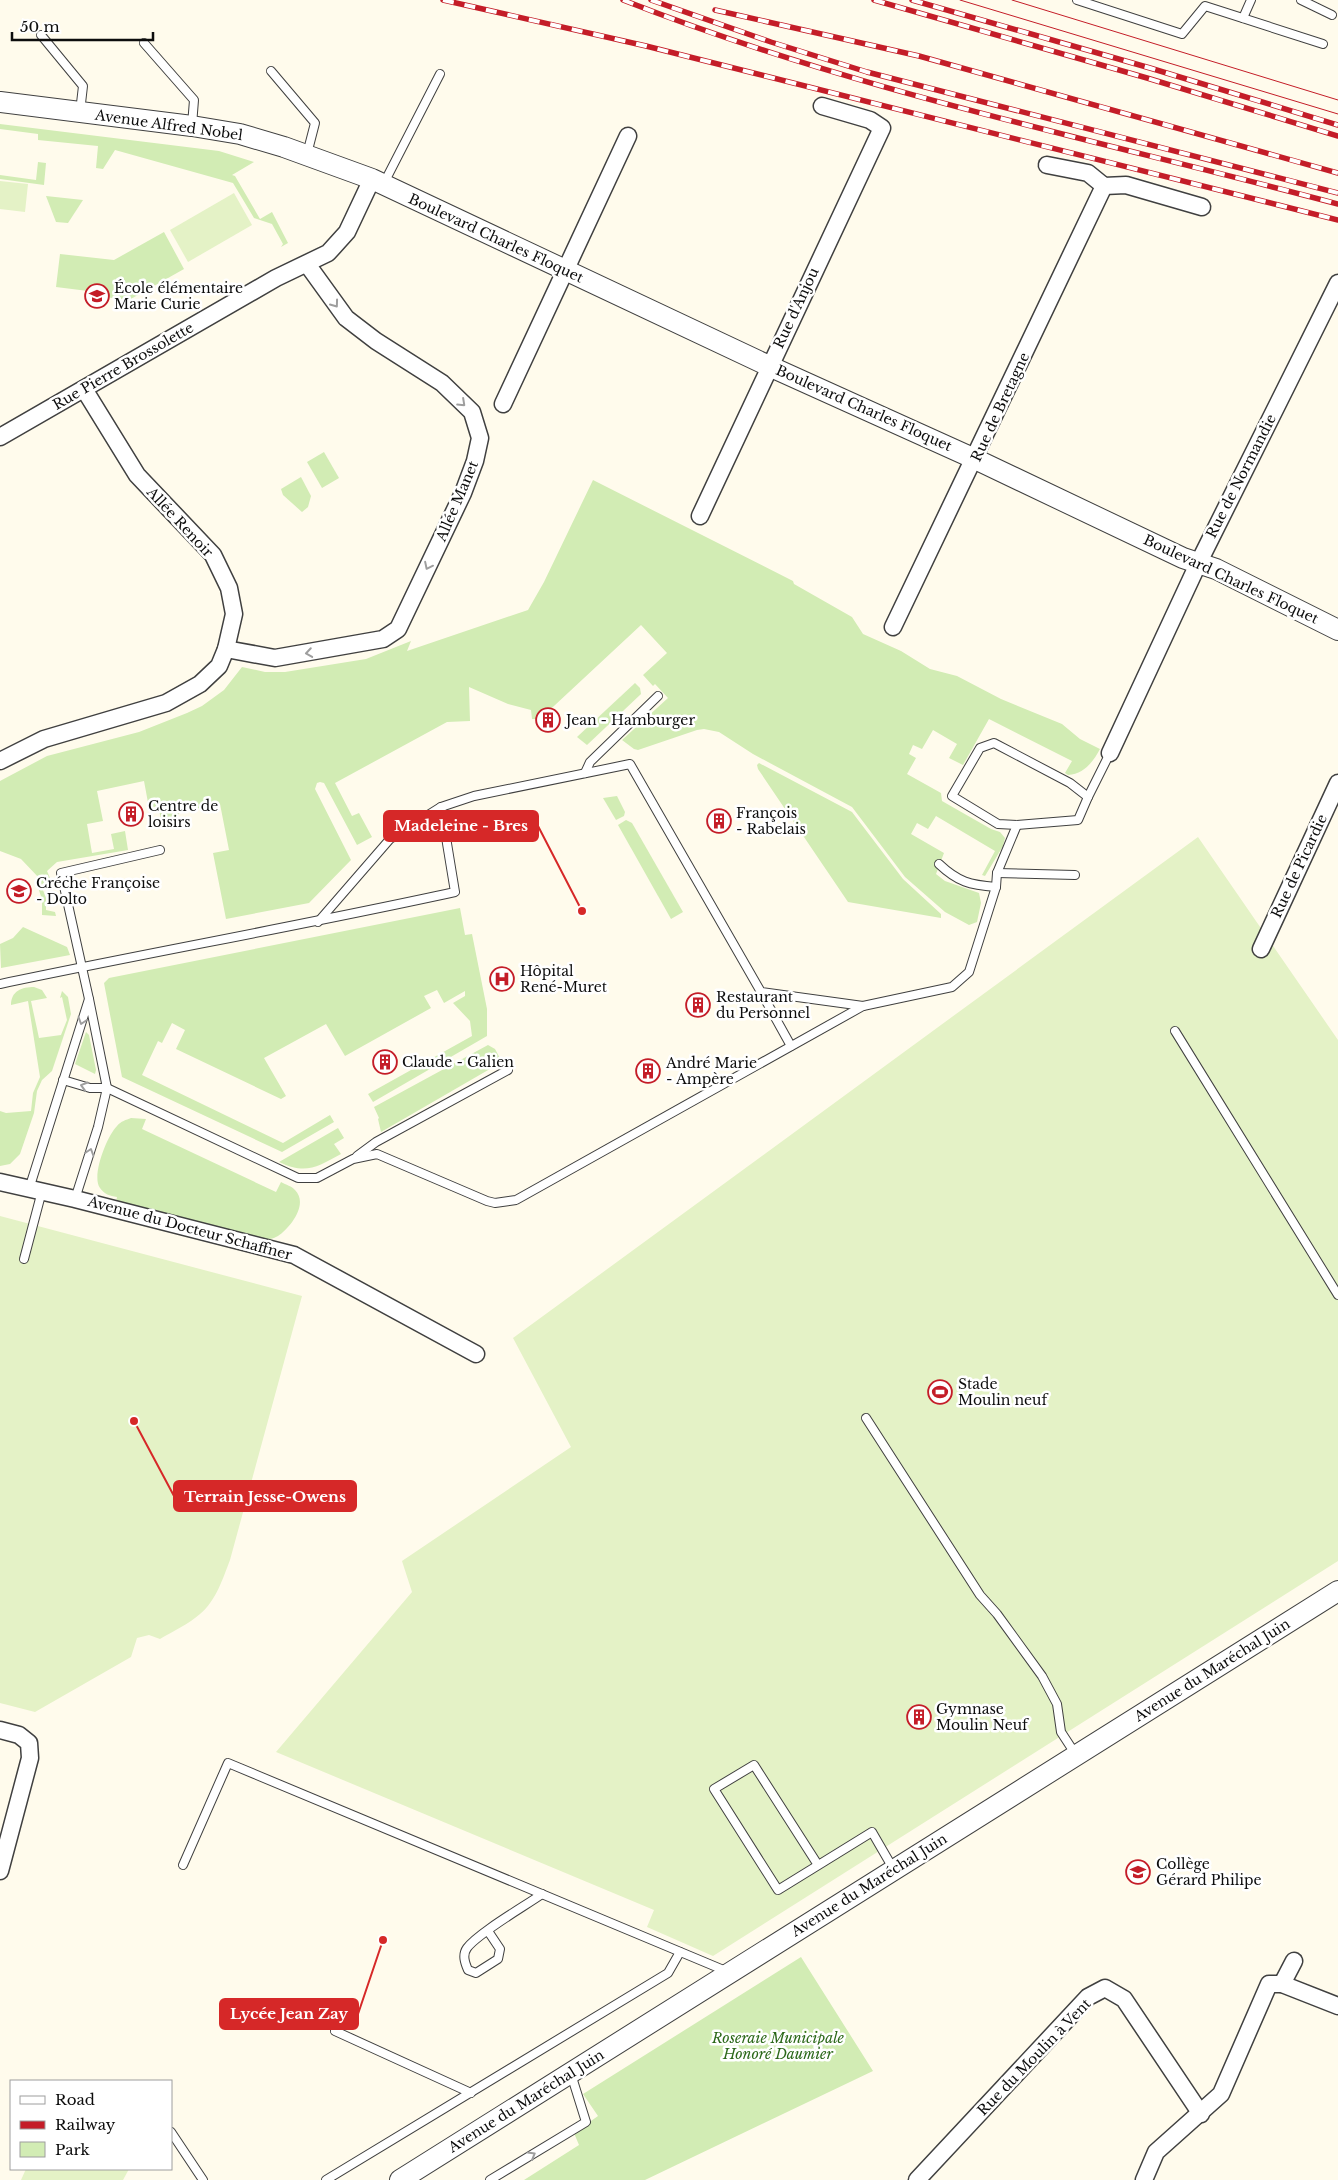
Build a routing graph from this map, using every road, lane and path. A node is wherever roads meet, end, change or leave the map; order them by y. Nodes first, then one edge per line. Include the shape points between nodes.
1 (1077, 0) edge
2 (1251, 0) edge
3 (1301, 0) edge
4 (1332, 15) dead end
5 (1243, 18) junction
6 (40, 35) dead end
7 (144, 43) dead end
8 (1322, 44) dead end
9 (271, 71) dead end
10 (440, 74) dead end
11 (0, 102) edge
12 (822, 106) dead end
13 (80, 112) junction
14 (192, 126) junction
15 (628, 136) dead end
16 (306, 155) junction
17 (1047, 166) dead end
18 (381, 184) junction
19 (1104, 186) junction
20 (1202, 207) dead end
21 (307, 264) junction
22 (565, 270) junction
23 (1338, 283) edge
24 (769, 366) junction
25 (84, 389) junction
26 (503, 404) dead end
27 (0, 437) edge
28 (975, 458) junction
29 (700, 516) dead end
30 (1198, 564) junction
31 (894, 627) dead end
32 (1338, 630) edge
33 (226, 648) junction
34 (658, 696) dead end
35 (1110, 753) joint
36 (0, 761) edge
37 (585, 774) junction
38 (1338, 783) edge
39 (1088, 797) junction
40 (1334, 806) edge
41 (441, 807) junction
42 (1017, 825) junction
43 (160, 850) dead end
44 (939, 864) dead end
45 (997, 873) junction
46 (1075, 875) dead end
47 (996, 887) junction
48 (318, 922) junction
49 (1261, 949) dead end
50 (82, 967) junction
51 (0, 984) edge
52 (761, 992) junction
53 (89, 999) junction
54 (863, 1006) junction
55 (1176, 1031) dead end
56 (791, 1046) junction
57 (508, 1070) dead end
58 (63, 1080) junction
59 (107, 1088) junction
60 (353, 1159) junction
61 (0, 1182) edge
62 (36, 1190) junction
63 (75, 1199) junction
64 (24, 1259) dead end
65 (1338, 1295) edge
66 (476, 1354) dead end
67 (866, 1418) dead end
68 (1338, 1591) edge
69 (0, 1730) edge
70 (1076, 1755) junction
71 (183, 1865) dead end
72 (818, 1866) junction
73 (894, 1870) junction
74 (0, 1871) edge
75 (542, 1894) junction
76 (488, 1931) junction
77 (680, 1952) junction
78 (1294, 1960) dead end
79 (730, 1973) junction
80 (1282, 1984) junction
81 (1338, 2006) edge
82 (335, 2031) dead end
83 (571, 2072) junction
84 (471, 2092) junction
85 (1201, 2114) junction
86 (172, 2134) edge
87 (203, 2180) edge
88 (326, 2180) edge
89 (400, 2180) edge
90 (490, 2180) edge
91 (917, 2180) edge
92 (1144, 2180) edge

1 - 5 lane via 1182,34 1205,6
2 - 5 lane
3 - 4 lane
5 - 8 lane
6 - 13 lane via 83,86
7 - 14 lane via 194,100
9 - 16 lane via 315,123
10 - 18 lane
11 - 13 street, Avenue Alfred Nobel
12 - 24 street, Rue d'Anjou via 870,120 882,128
13 - 14 street, Avenue Alfred Nobel
14 - 16 street, Avenue Alfred Nobel via 240,134
15 - 22 street
16 - 18 street, Avenue Alfred Nobel
17 - 19 street via 1088,174
18 - 21 street, Rue Pierre Brossolette via 342,240 328,253
18 - 22 street, Boulevard Charles Floquet
19 - 20 street via 1126,184
19 - 28 street, Rue de Bretagne
21 - 25 street, Rue Pierre Brossolette via 276,278
21 -> 33 street, Allée Manet via 346,318 442,383 472,412 479,445 463,493 398,629 383,639 275,658
22 - 24 street, Boulevard Charles Floquet
22 - 26 street
23 - 30 street, Rue de Normandie
24 - 28 street, Boulevard Charles Floquet
24 - 29 street, Rue d'Anjou
25 - 27 street, Rue Pierre Brossolette
25 - 33 street, Allée Renoir via 137,475 213,555 229,588 234,614
28 - 30 street, Boulevard Charles Floquet
28 - 31 street, Rue de Bretagne
30 - 32 street, Boulevard Charles Floquet via 1216,569
30 - 35 street, Rue de Normandie
33 - 36 street, Allée Renoir via 219,666 200,684 166,703 44,739
34 - 37 lane via 590,762
35 - 39 lane
37 - 41 lane via 474,796
37 - 52 lane via 630,764
38 - 40 street, Rue de Picardie
39 - 42 lane via 1078,820
39 - 42 lane via 1070,783 994,743 980,748 952,796 998,824
40 - 49 street, Rue de Picardie
41 - 48 lane via 390,839
41 - 48 lane via 455,892
42 - 45 lane
43 - 50 lane via 61,873
44 - 47 lane via 953,877
45 - 46 lane
45 - 47 lane
47 - 54 lane via 969,972 952,987
48 - 50 lane
50 - 51 lane
50 - 53 lane
52 - 54 lane
52 - 56 lane
53 -> 58 lane
53 - 59 lane
54 - 56 lane
55 - 65 lane
56 - 60 lane via 516,1200 487,1201 377,1154
57 - 60 lane via 376,1142
59 -> 58 lane via 90,1088
58 - 62 lane
59 - 60 lane via 298,1178 316,1178
63 -> 59 lane
61 - 62 street, Avenue du Docteur Schaffner
62 - 63 street, Avenue du Docteur Schaffner
62 - 64 lane
63 - 66 street, Avenue du Docteur Schaffner via 294,1254
67 - 70 lane via 980,1595 1042,1676 1057,1704 1061,1732
68 - 70 street, Avenue du Maréchal Juin
69 - 74 street via 19,1735 29,1743 30,1758
70 - 73 street, Avenue du Maréchal Juin
71 - 75 lane via 228,1763
72 - 72 lane via 778,1890 714,1789 754,1765
72 - 73 lane via 872,1832
73 - 79 street, Avenue du Maréchal Juin
75 - 76 lane
75 - 77 lane
76 - 76 lane via 466,1948 464,1960 468,1970 476,1972 498,1960 500,1949
77 - 79 lane
77 - 84 lane via 668,1973
78 - 80 street
79 - 83 street, Avenue du Maréchal Juin
80 - 81 street
80 - 85 street via 1269,1984 1221,2094
82 - 84 lane
83 - 89 street, Avenue du Maréchal Juin
90 -> 83 lane via 586,2122
84 - 88 lane
85 - 91 street, Rue du Moulin à Vent via 1124,1999 1105,1988 1088,1997
85 - 92 street via 1156,2152
86 - 87 lane

